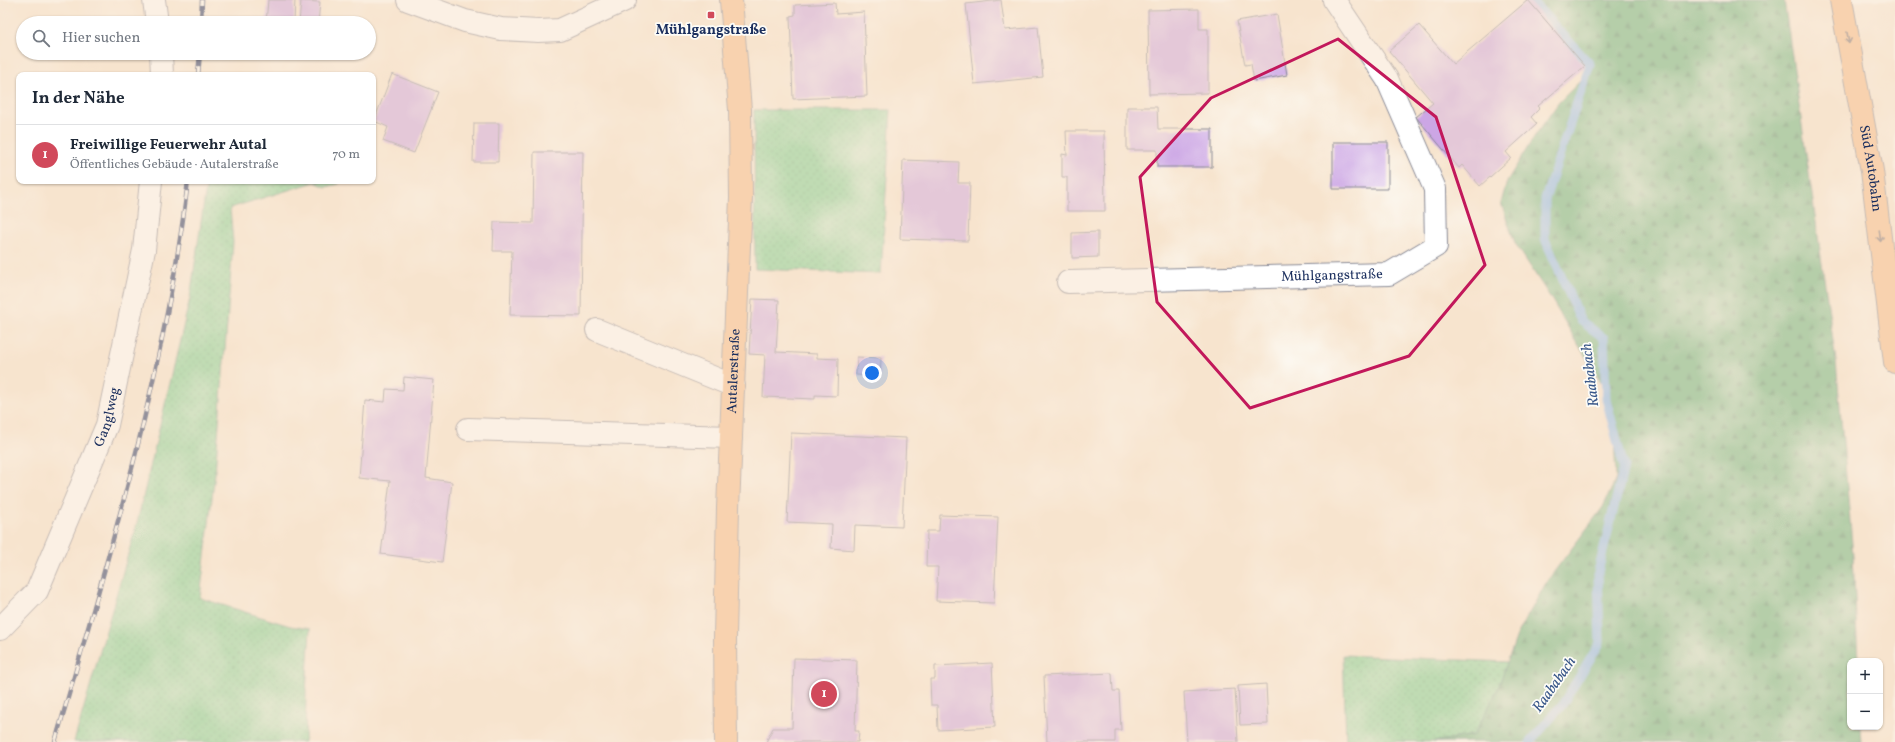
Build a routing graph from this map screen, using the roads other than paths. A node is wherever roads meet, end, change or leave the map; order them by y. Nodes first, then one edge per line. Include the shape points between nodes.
1 (154, 0) edge
2 (408, 0) edge
3 (625, 0) edge
4 (732, 0) edge
5 (1334, 0) edge
6 (1841, 0) edge
7 (596, 6) edge
8 (156, 16) edge
9 (161, 60) edge
10 (162, 72) edge
11 (151, 184) edge
12 (1068, 282) dead end
13 (597, 330) dead end
14 (1895, 362) edge
15 (734, 386) junction
16 (468, 429) dead end
17 (731, 438) junction
18 (0, 629) edge
19 (726, 742) edge

1 - 8 street
2 - 7 street via 465,21 501,29 560,30
3 - 7 street
4 - 15 main road, Autalerstraße via 740,110 741,197
5 - 12 street, Mühlgangstraße via 1387,79 1435,189 1436,246 1389,274
6 -> 14 main road, Süd Autobahn via 1872,171
9 - 10 street
11 - 18 street, Ganglweg via 144,250 107,425 37,591
13 - 15 street
15 - 17 main road, Autalerstraße
16 - 17 street
17 - 19 main road, Autalerstraße

